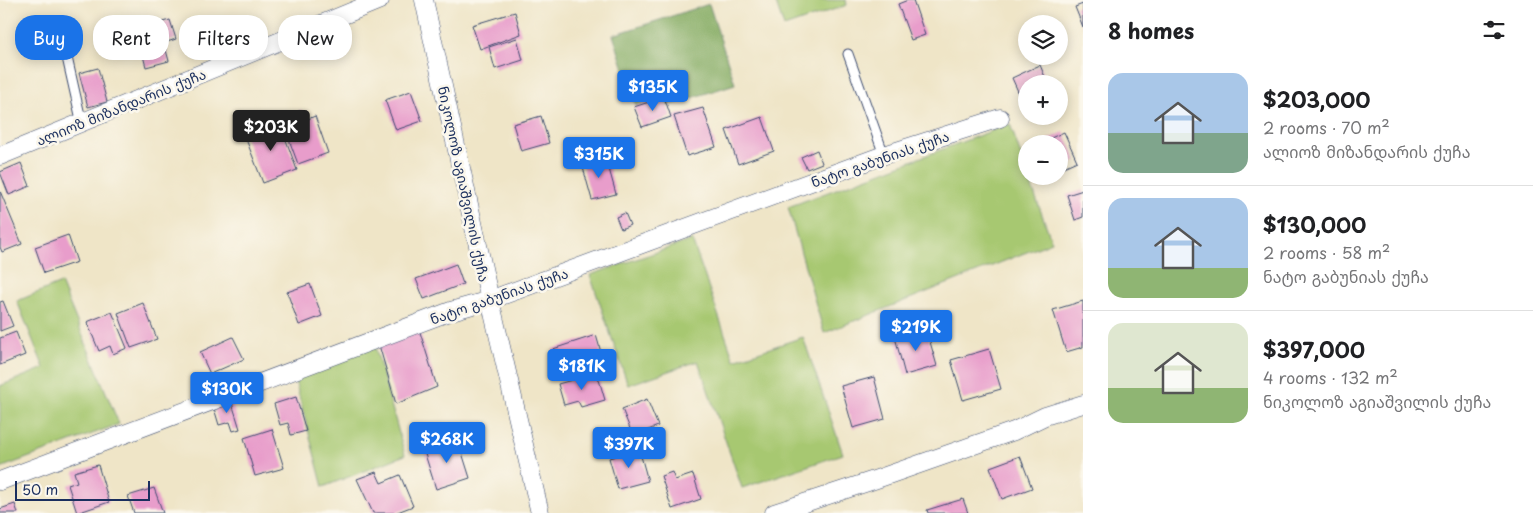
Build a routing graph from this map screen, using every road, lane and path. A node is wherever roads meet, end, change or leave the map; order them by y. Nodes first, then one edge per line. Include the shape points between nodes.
1 (380, 0) edge
2 (424, 0) edge
3 (848, 54) dead end
4 (68, 60) edge
5 (1000, 118) dead end
6 (82, 124) junction
7 (884, 155) junction
8 (0, 156) edge
9 (490, 300) junction
10 (1083, 404) edge
11 (0, 481) edge
12 (540, 513) edge
13 (774, 513) edge

1 - 6 street, ალიოზ მიზანდარის ქუჩა
2 - 9 street, ნიკოლოზ აგიაშვილის ქუჩა
3 - 7 lane
4 - 6 lane
5 - 7 street, ნატო გაბუნიას ქუჩა
6 - 8 street, ალიოზ მიზანდარის ქუჩა
7 - 9 street, ნატო გაბუნიას ქუჩა
9 - 11 street, ნატო გაბუნიას ქუჩა via 451,311
9 - 12 street, ნიკოლოზ აგიაშვილის ქუჩა
10 - 13 street via 1045,416 1014,431

